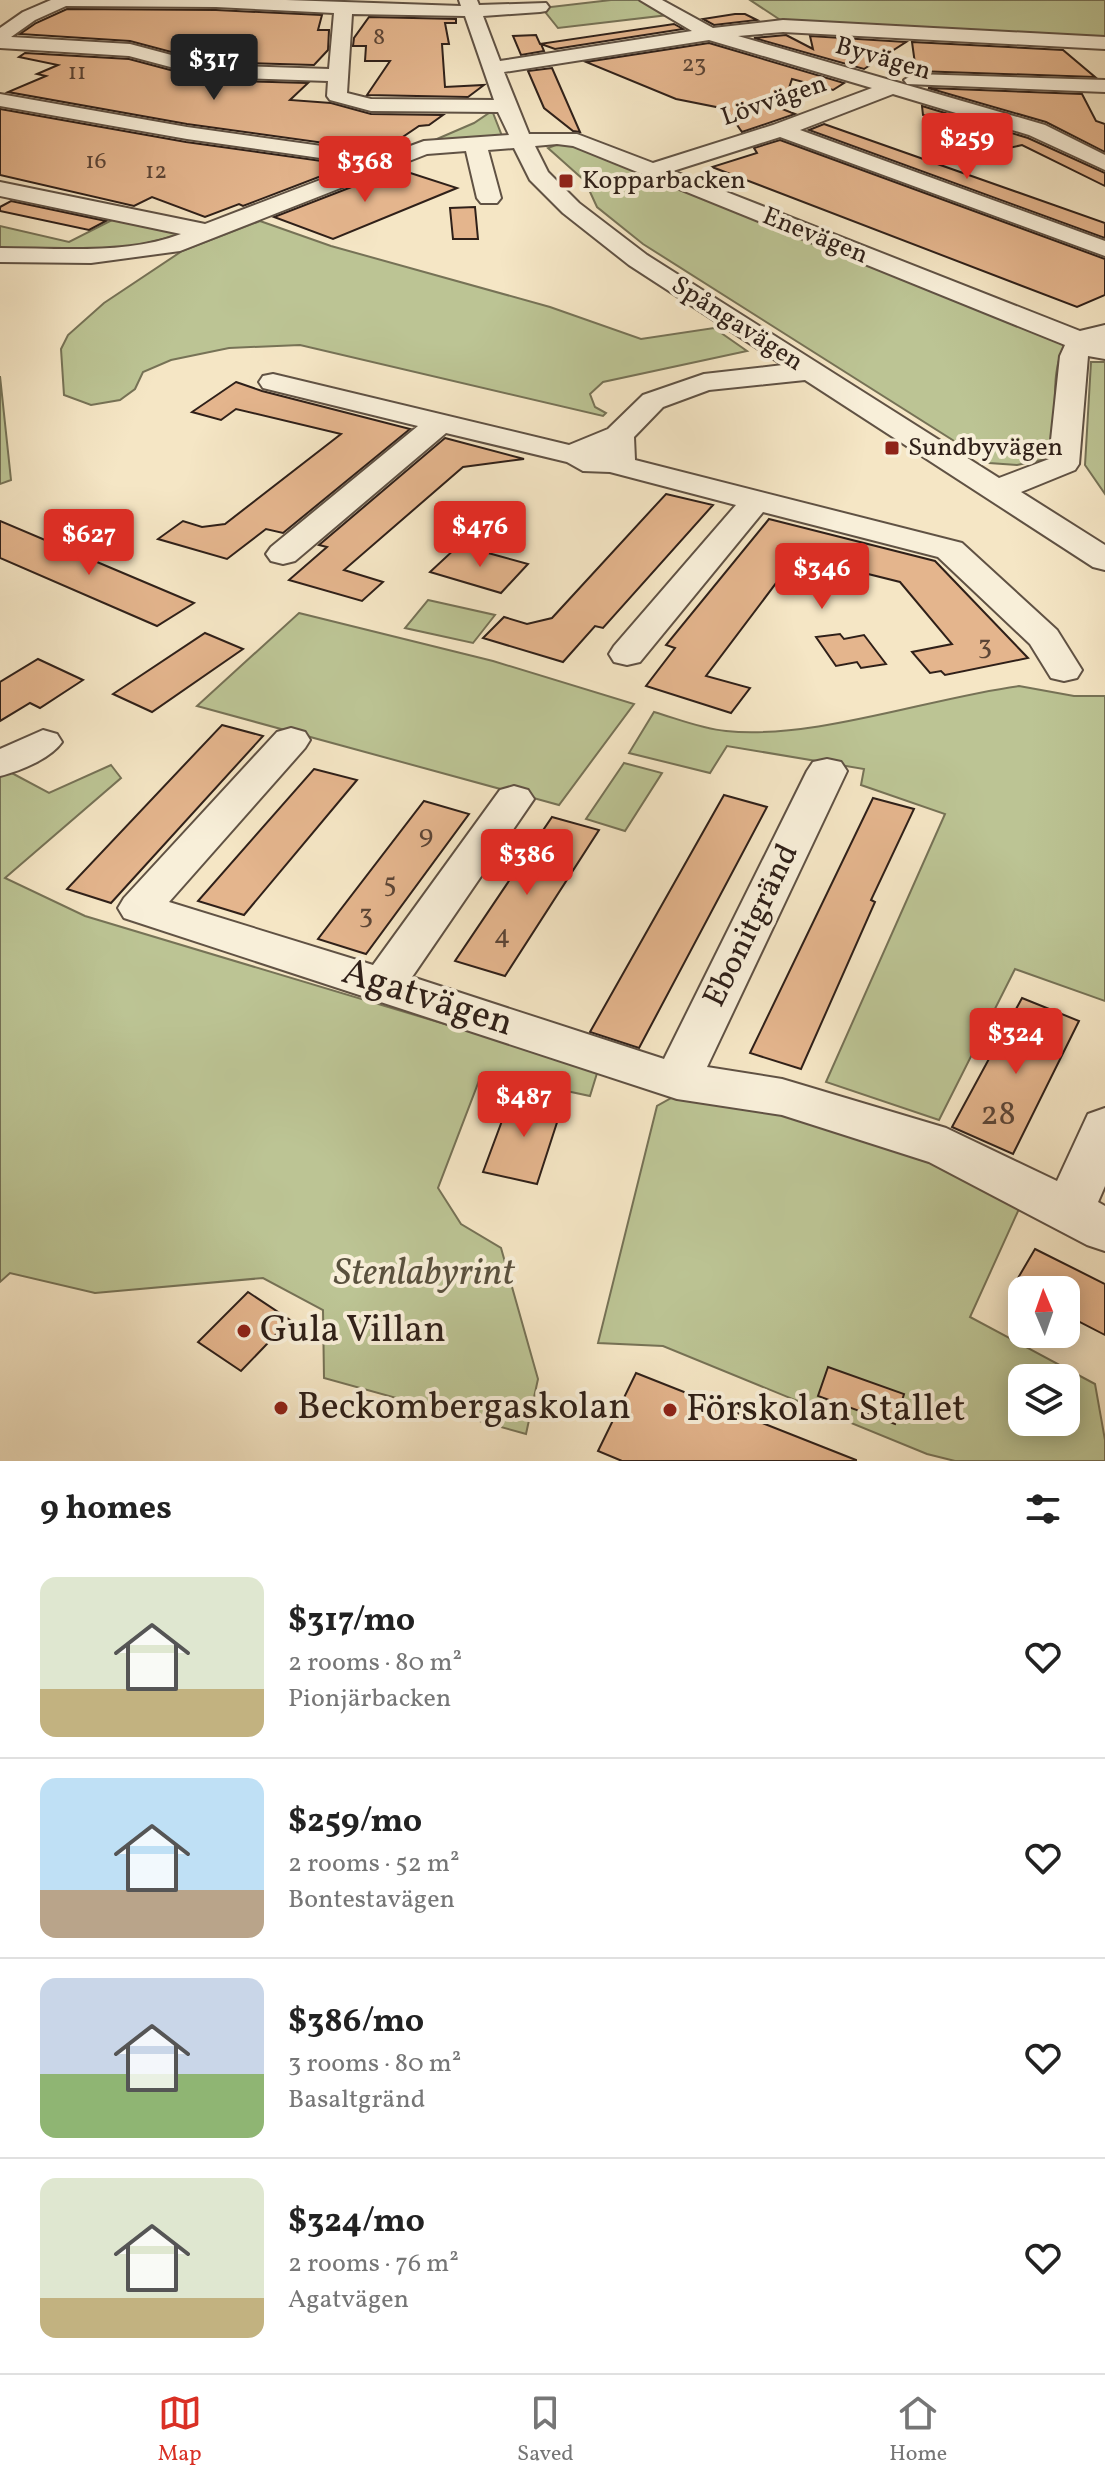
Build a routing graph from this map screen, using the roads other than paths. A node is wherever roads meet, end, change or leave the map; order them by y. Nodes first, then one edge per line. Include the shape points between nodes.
1 (64, 0) edge
2 (649, 0) edge
3 (470, 6) edge
4 (540, 7) dead end
5 (343, 8) junction
6 (710, 34) junction
7 (0, 36) edge
8 (0, 42) edge
9 (1105, 43) edge
10 (494, 68) junction
11 (338, 75) junction
12 (851, 77) junction
13 (913, 80) junction
14 (1105, 86) edge
15 (888, 88) junction
16 (1, 100) edge
17 (506, 106) junction
18 (781, 130) junction
19 (522, 140) junction
20 (475, 143) junction
21 (391, 162) junction
22 (1105, 163) edge
23 (652, 170) junction
24 (0, 189) edge
25 (489, 198) dead end
26 (203, 231) junction
27 (1105, 249) edge
28 (0, 255) edge
29 (1097, 341) edge
30 (810, 371) junction
31 (273, 382) dead end
32 (439, 424) junction
33 (616, 450) junction
34 (995, 491) junction
35 (754, 503) junction
36 (283, 554) dead end
37 (1105, 560) edge
38 (627, 654) dead end
39 (1064, 670) dead end
40 (291, 740) dead end
41 (43, 742) dead end
42 (0, 764) edge
43 (827, 771) dead end
44 (514, 799) dead end
45 (383, 984) junction
46 (677, 1081) junction
47 (1105, 1127) edge
48 (1087, 1221) edge

1 - 5 street
1 - 7 street
2 - 6 street, Byvägen
3 - 4 street
3 - 5 street
3 - 10 street, Spångavägen
5 - 11 street
6 - 9 street via 820,26
6 - 10 street
6 - 12 street, Byvägen
8 - 11 street via 130,50 208,71
10 - 17 street, Spångavägen
11 - 17 street via 337,96 371,105
12 - 13 street
12 - 15 street, Byvägen
13 - 14 street
13 - 15 street, Lövvägen
15 - 18 street, Lövvägen
15 - 22 street, Byvägen via 1037,130
16 - 21 street
17 - 19 street, Spångavägen
18 - 23 street, Lövvägen
18 - 27 street
19 - 20 street
19 - 23 street, Enevägen via 577,140
19 - 30 street, Spångavägen via 538,175 571,208 638,260
20 - 21 street via 424,148
20 - 25 street
21 - 26 street
23 - 29 street, Enevägen
24 - 26 street
26 - 28 street via 171,246 91,256
29 - 34 street via 1074,356 1064,464
30 - 33 street via 704,382 653,401
30 - 34 street, Spångavägen
31 - 32 street
32 - 33 street via 578,456 580,451
32 - 36 street
33 - 35 street
34 - 37 street, Spångavägen
35 - 38 street
35 - 39 street via 950,550 1044,638
40 - 45 street, Agatvägen via 139,908
41 - 42 street
43 - 46 street, Ebonitgränd
44 - 45 street
45 - 46 street, Agatvägen
46 - 48 street, Agatvägen via 782,1097 946,1148
47 - 48 street

